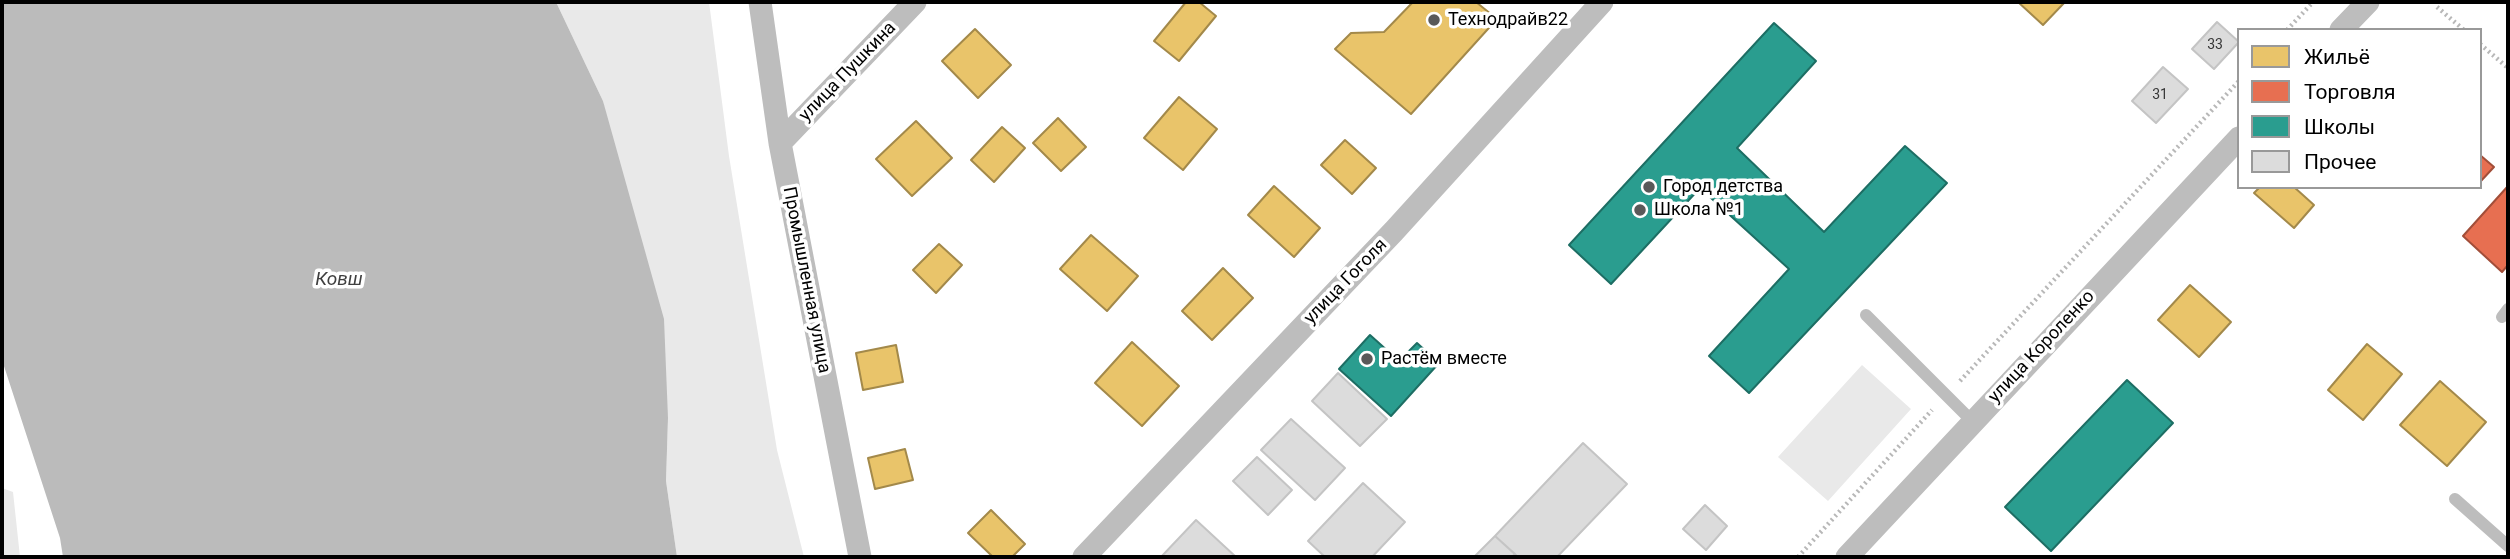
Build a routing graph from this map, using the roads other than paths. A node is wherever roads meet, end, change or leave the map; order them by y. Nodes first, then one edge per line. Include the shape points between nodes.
1 (760, 2) edge
2 (915, 2) edge
3 (1602, 2) edge
4 (2368, 2) edge
5 (2343, 28) edge
6 (2237, 140) edge
7 (780, 143) junction
8 (1866, 315) dead end
9 (1973, 422) junction
10 (2455, 499) dead end
11 (2508, 546) edge
12 (860, 557) edge
13 (1084, 557) edge
14 (1847, 557) edge

1 - 7 street, Промышленная улица
2 - 7 street, улица Пушкина
3 - 13 street, улица Гоголя via 1394,231
4 - 5 street
6 - 9 street, улица Короленко
7 - 12 street, Промышленная улица
8 - 9 lane
9 - 14 street, улица Короленко
10 - 11 lane

